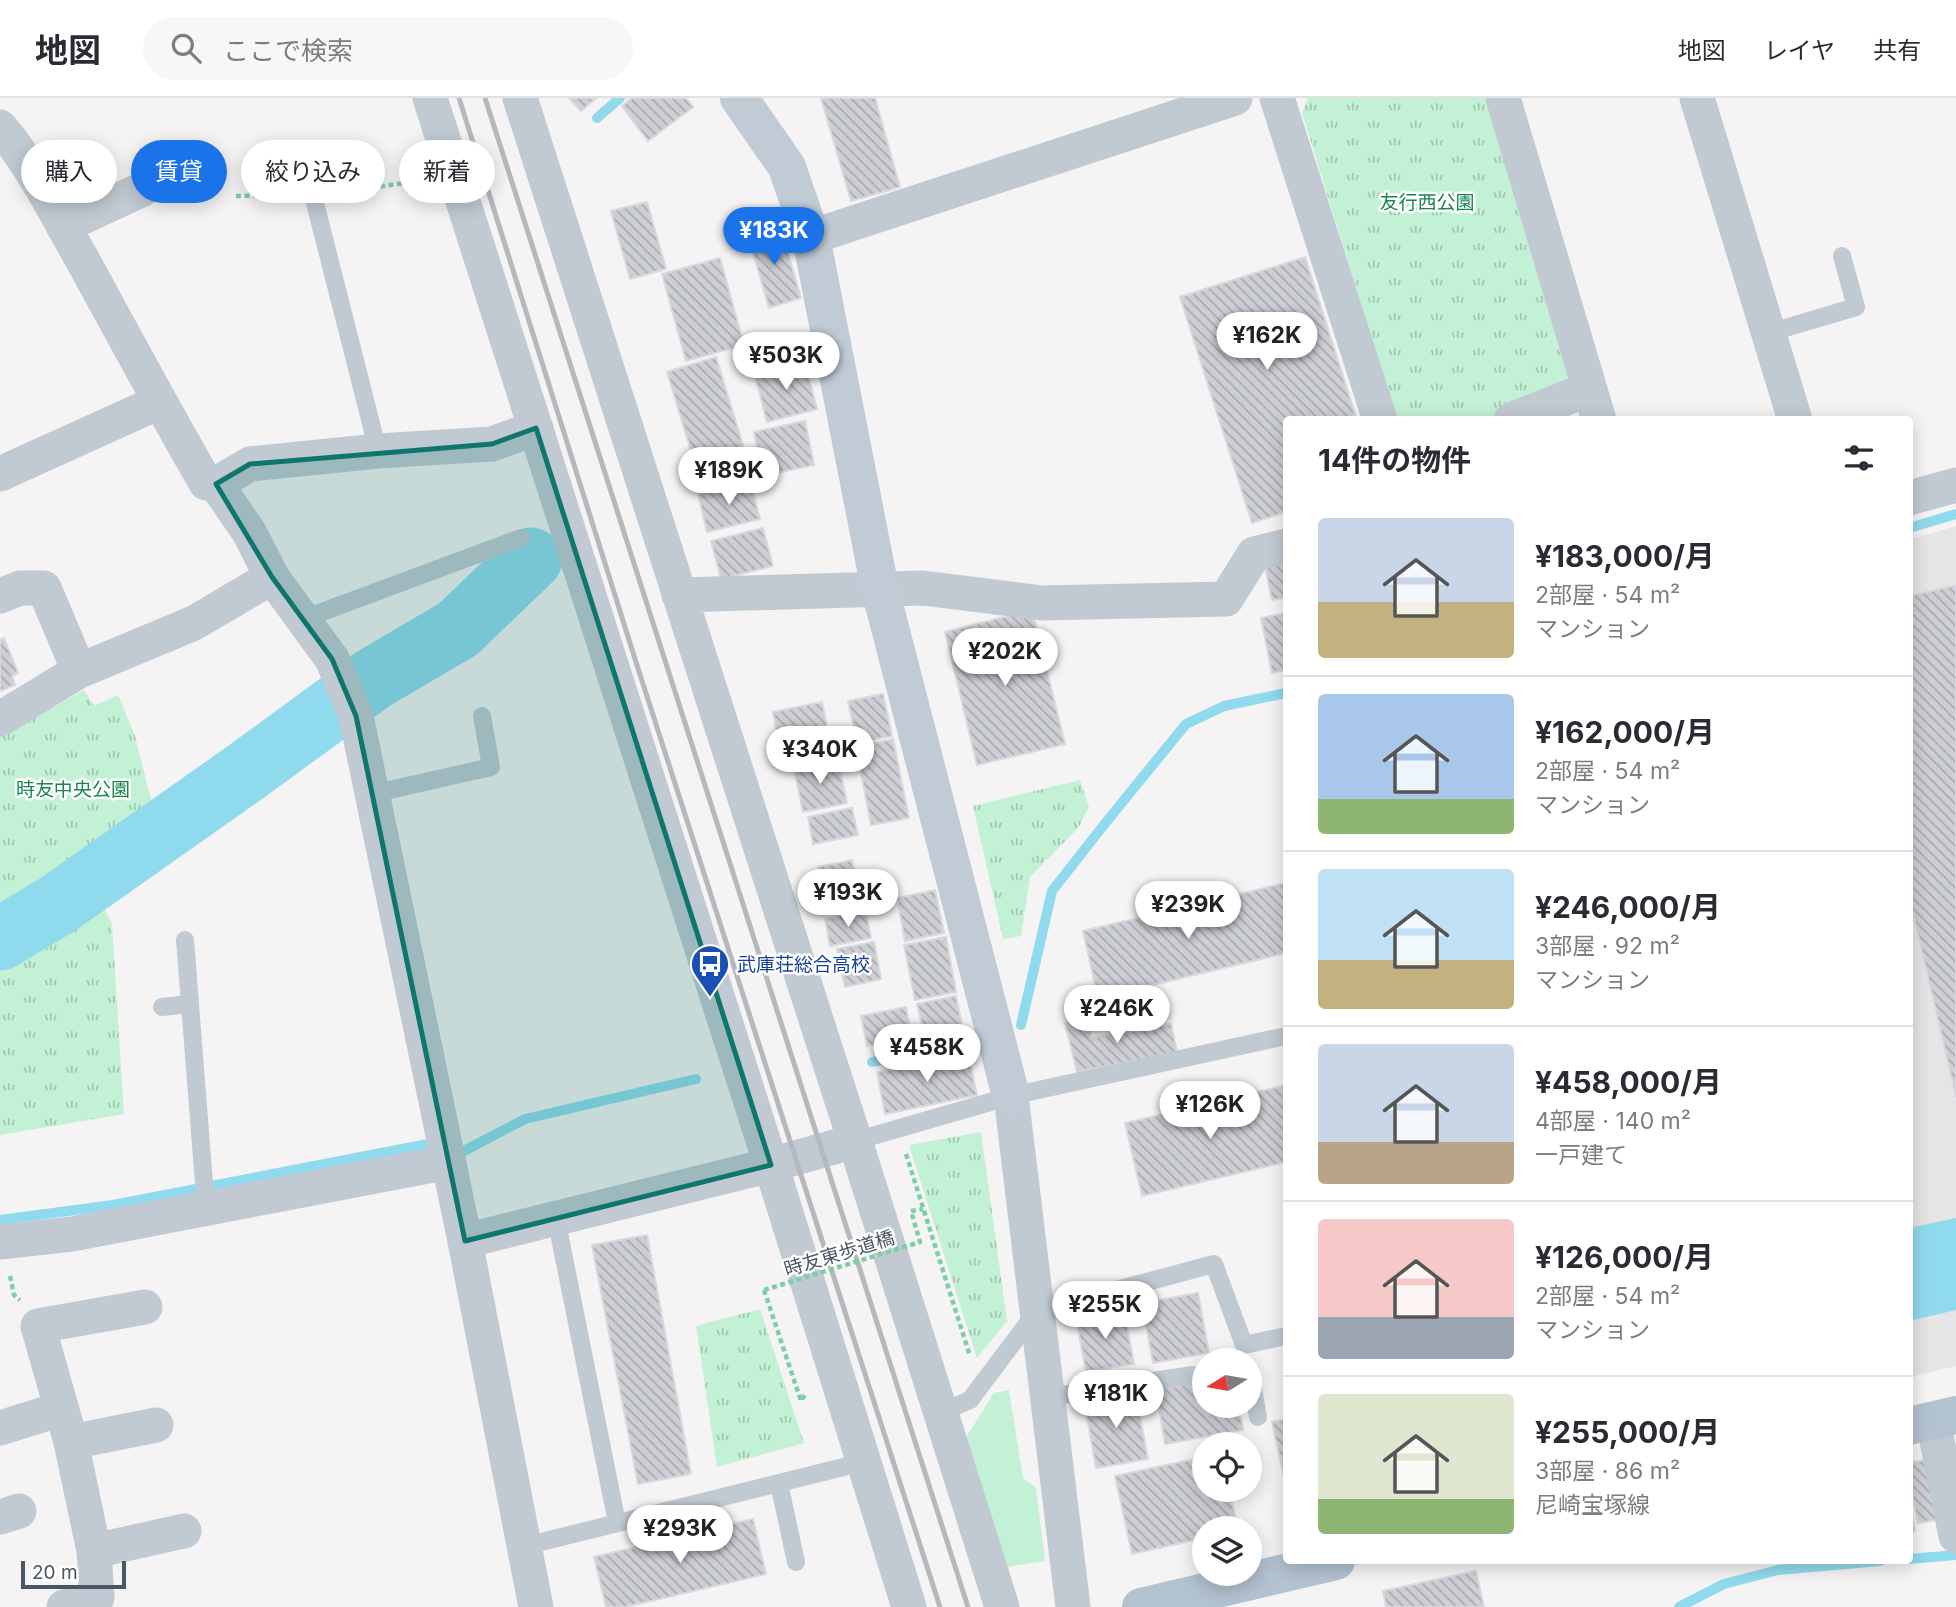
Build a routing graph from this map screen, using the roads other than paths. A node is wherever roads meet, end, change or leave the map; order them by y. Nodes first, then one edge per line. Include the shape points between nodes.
1 (430, 98) edge
2 (520, 98) edge
3 (1235, 98) edge
4 (1277, 98) edge
5 (1503, 98) edge
6 (1697, 98) edge
7 (741, 99) edge
8 (0, 127) edge
9 (131, 194) edge
10 (315, 203) edge
11 (63, 226) junction
12 (811, 237) junction
13 (1842, 256) dead end
14 (1768, 333) junction
15 (159, 402) junction
16 (1594, 404) edge
17 (1379, 416) edge
18 (1532, 416) edge
19 (1794, 416) edge
20 (536, 428) junction
21 (378, 451) junction
22 (0, 474) edge
23 (216, 484) junction
24 (1956, 485) edge
25 (1913, 497) edge
26 (521, 538) dead end
27 (1283, 547) edge
28 (272, 577) junction
29 (880, 589) junction
30 (679, 595) junction
31 (0, 596) edge
32 (303, 619) junction
33 (79, 671) junction
34 (482, 716) dead end
35 (0, 719) edge
36 (372, 794) junction
37 (186, 940) dead end
38 (190, 1004) junction
39 (162, 1007) dead end
40 (1283, 1037) edge
41 (1011, 1096) junction
42 (855, 1141) junction
43 (449, 1162) junction
44 (771, 1165) junction
45 (206, 1209) junction
46 (556, 1218) junction
47 (1, 1241) edge
48 (465, 1241) junction
49 (145, 1307) dead end
50 (1037, 1311) junction
51 (1283, 1337) edge
52 (1244, 1348) edge
53 (1255, 1348) edge
54 (1192, 1375) edge
55 (1048, 1397) junction
56 (61, 1409) junction
57 (940, 1413) junction
58 (1933, 1420) edge
59 (156, 1425) dead end
60 (0, 1428) edge
61 (71, 1442) junction
62 (864, 1462) junction
63 (779, 1483) junction
64 (617, 1523) junction
65 (184, 1531) dead end
66 (1956, 1536) edge
67 (525, 1546) junction
68 (94, 1551) junction
69 (796, 1562) dead end
70 (1324, 1564) edge
71 (1152, 1606) edge
72 (64, 1607) edge
73 (536, 1607) edge
74 (909, 1607) edge
75 (1002, 1607) edge
76 (1073, 1607) edge

1 - 20 street
2 - 30 street
3 - 12 street
4 - 17 street
5 - 16 street
6 - 14 street
7 - 12 street via 787,167
8 - 11 street
9 - 11 street
10 - 21 lane
11 - 15 street
12 - 29 street
13 - 14 lane via 1856,307
14 - 19 street
15 - 22 street
15 - 23 street via 206,483
16 - 18 street
20 - 21 street via 492,444
20 - 44 street
21 - 23 street via 250,464
23 - 28 street via 249,532
24 - 25 street
26 - 32 lane
27 - 29 street via 1254,554 1226,599 1042,603 923,588
28 - 32 street
28 - 33 street via 194,623
29 - 30 street
29 - 41 street
30 - 42 street
31 - 33 street via 20,588 44,588
32 - 36 street via 332,659 356,716
33 - 35 street
34 - 36 lane via 491,767
36 - 43 street
37 - 38 lane
38 - 39 lane
38 - 45 lane
40 - 41 lane
41 - 42 lane
41 - 50 street
42 - 44 street
42 - 57 street
43 - 45 street
43 - 48 street
44 - 46 street
44 - 62 street
45 - 47 street via 72,1234
46 - 48 street
46 - 64 lane
48 - 67 street
49 - 56 street via 38,1326
50 - 52 lane via 1214,1264
50 - 55 street
50 - 57 lane via 970,1400
51 - 53 lane
54 - 55 lane
55 - 76 street
56 - 60 street
56 - 61 street
57 - 75 street
58 - 66 street
59 - 61 street
61 - 68 street
62 - 63 lane
62 - 74 street
63 - 64 lane
63 - 69 lane
64 - 67 lane
65 - 68 street
67 - 73 street
68 - 72 street via 97,1598
70 - 71 main road

